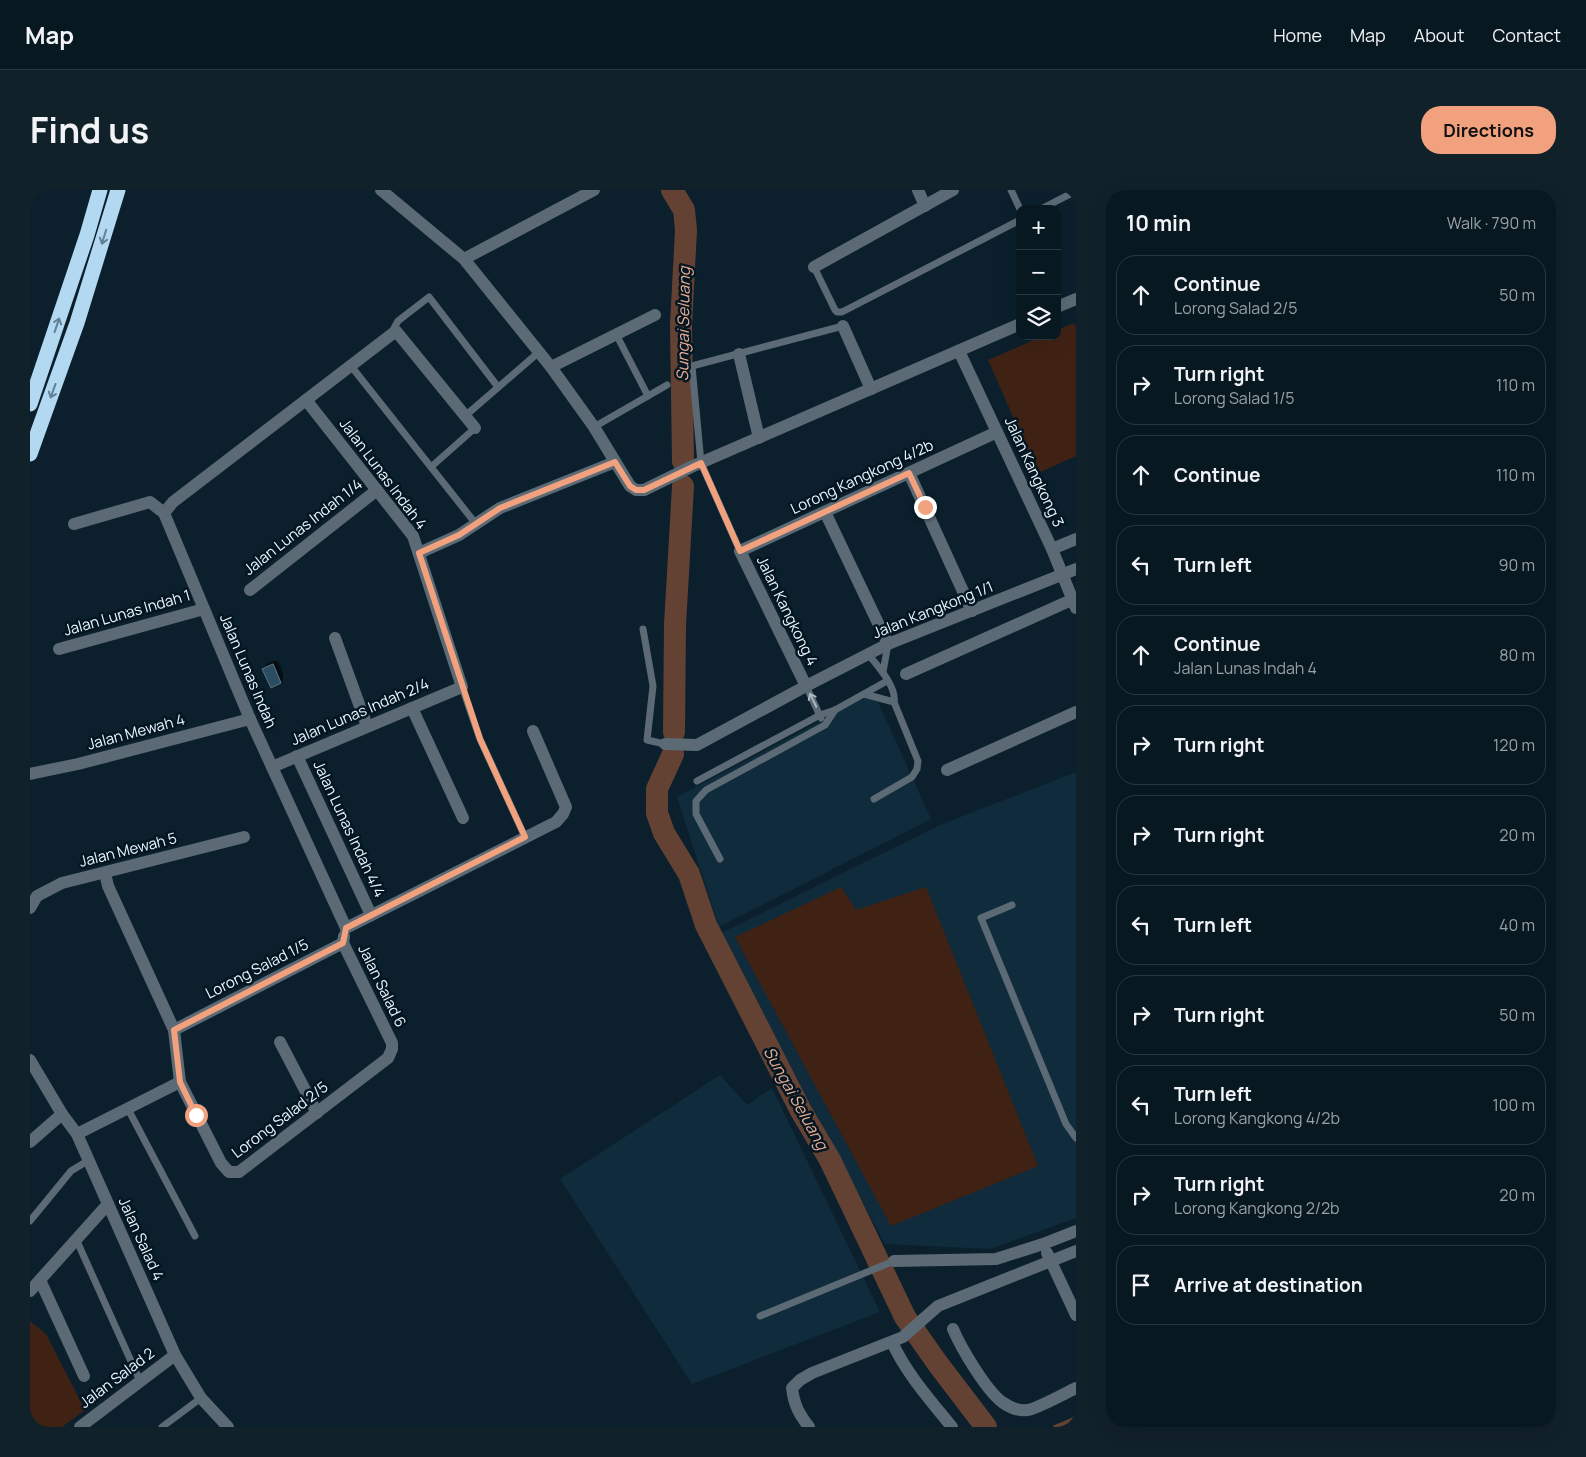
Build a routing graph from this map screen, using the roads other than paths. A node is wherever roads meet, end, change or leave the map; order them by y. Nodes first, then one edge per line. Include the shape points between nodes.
1 (100, 190) edge
2 (118, 190) edge
3 (381, 190) edge
4 (594, 190) edge
5 (918, 190) edge
6 (953, 190) edge
7 (1011, 190) edge
8 (1076, 191) edge
9 (1018, 205) edge
10 (1049, 205) edge
11 (925, 206) junction
12 (1016, 222) edge
13 (464, 259) junction
14 (814, 267) joint
15 (1076, 299) edge
16 (1061, 305) edge
17 (655, 315) dead end
18 (843, 326) joint
19 (1016, 326) edge
20 (396, 331) junction
21 (616, 334) junction
22 (539, 352) junction
23 (960, 352) junction
24 (738, 354) junction
25 (351, 366) junction
26 (551, 367) junction
27 (667, 385) dead end
28 (498, 386) junction
29 (871, 390) junction
30 (648, 396) junction
31 (306, 400) junction
32 (30, 404) edge
33 (465, 416) junction
34 (594, 427) junction
35 (475, 428) joint
36 (997, 432) junction
37 (759, 438) junction
38 (30, 454) edge
39 (615, 462) junction
40 (696, 465) junction
41 (431, 467) junction
42 (909, 473) junction
43 (377, 490) junction
44 (825, 512) junction
45 (164, 513) junction
46 (74, 524) dead end
47 (476, 524) junction
48 (1076, 539) edge
49 (1052, 549) junction
50 (740, 551) junction
51 (419, 553) junction
52 (1076, 569) edge
53 (1062, 575) junction
54 (250, 590) dead end
55 (1075, 602) edge
56 (204, 609) junction
57 (972, 611) junction
58 (643, 629) dead end
59 (335, 638) dead end
60 (888, 644) junction
61 (59, 649) dead end
62 (868, 654) junction
63 (883, 672) junction
64 (906, 674) dead end
65 (887, 682) junction
66 (462, 686) junction
67 (806, 686) junction
68 (864, 694) junction
69 (894, 702) junction
70 (412, 708) junction
71 (835, 710) junction
72 (1076, 712) edge
73 (820, 715) junction
74 (250, 719) junction
75 (825, 725) junction
76 (367, 726) junction
77 (532, 731) dead end
78 (665, 744) joint
79 (297, 756) junction
80 (272, 767) junction
81 (947, 770) dead end
82 (30, 774) edge
83 (697, 781) dead end
84 (874, 799) dead end
85 (463, 818) dead end
86 (244, 837) dead end
87 (525, 837) junction
88 (720, 859) dead end
89 (105, 873) junction
90 (1012, 905) dead end
91 (30, 908) edge
92 (371, 916) junction
93 (346, 928) junction
94 (343, 943) junction
95 (174, 1030) junction
96 (280, 1042) dead end
97 (392, 1043) joint
98 (30, 1061) edge
99 (180, 1082) junction
100 (128, 1108) junction
101 (317, 1113) junction
102 (62, 1114) junction
103 (77, 1134) junction
104 (1076, 1138) edge
105 (30, 1142) edge
106 (89, 1160) junction
107 (108, 1204) junction
108 (30, 1221) edge
109 (1076, 1231) edge
110 (195, 1236) dead end
111 (76, 1239) junction
112 (1043, 1244) junction
113 (1076, 1251) edge
114 (894, 1261) joint
115 (1051, 1261) junction
116 (40, 1280) junction
117 (30, 1291) edge
118 (1076, 1315) edge
119 (760, 1316) dead end
120 (953, 1329) dead end
121 (897, 1340) junction
122 (174, 1355) junction
123 (84, 1376) dead end
124 (140, 1382) junction
125 (1076, 1388) edge
126 (201, 1398) junction
127 (80, 1427) edge
128 (162, 1427) edge
129 (228, 1427) edge
130 (809, 1427) edge
131 (952, 1427) edge

32 -> 1 highway
2 -> 38 highway via 77,323
3 - 13 street
4 - 13 street
5 - 11 street
6 - 11 street
7 - 9 lane
8 - 10 lane
11 - 14 street
12 - 14 lane via 840,313 835,310
13 - 22 street
15 - 16 street
17 - 21 street
18 - 24 lane
18 - 29 street
19 - 23 street
20 - 25 street
20 - 28 lane via 394,328 398,322 429,297
20 - 33 street
21 - 26 street
21 - 30 lane
22 - 26 street
22 - 28 lane
23 - 29 street
23 - 36 street, Jalan Kangkong 3
24 - 37 street
24 - 40 lane via 692,366
25 - 31 street
25 - 41 lane
26 - 34 street
27 - 30 lane
28 - 33 lane
29 - 37 street
30 - 34 lane
31 - 43 street, Jalan Lunas Indah 4
31 - 45 street via 173,502
33 - 35 street
34 - 39 street
35 - 41 lane
36 - 42 street, Lorong Kangkong 4/2b
36 - 49 street, Jalan Kangkong 3
37 - 40 street
39 - 40 street via 636,490 644,490
39 - 47 street via 500,508
40 - 50 lane
41 - 47 lane
42 - 44 street, Lorong Kangkong 4/2b
42 - 57 street
43 - 51 street, Jalan Lunas Indah 4 via 413,536
43 - 54 street, Jalan Lunas Indah 1/4
44 - 50 street, Lorong Kangkong 4/2b
44 - 60 street
45 - 46 street via 150,502
45 - 56 street, Jalan Lunas Indah
47 - 51 street
48 - 49 street
49 - 53 street, Jalan Kangkong 3
50 - 67 street, Jalan Kangkong 4
51 - 66 street, Jalan Lunas Indah 4
52 - 53 street, Jalan Kangkong 1/1
53 - 55 street, Jalan Kangkong 3
53 - 57 street, Jalan Kangkong 1/1
55 - 64 street
56 - 61 street, Jalan Lunas Indah 1
56 - 74 street, Jalan Lunas Indah
57 - 60 street, Jalan Kangkong 1/1
58 - 78 lane via 653,686 647,740
59 - 76 street
60 - 62 street, Jalan Kangkong 1/1
60 - 63 lane
62 - 63 lane
62 - 67 street, Jalan Kangkong 1/1
63 - 65 lane
65 - 68 lane
65 - 69 lane via 895,697
66 - 70 street, Jalan Lunas Indah 2/4
66 - 87 lane via 480,739
73 -> 67 lane
67 - 78 street, Jalan Kangkong 1/1 via 697,745
68 - 69 lane
68 - 71 lane
69 - 84 lane via 918,761 917,769 912,777
70 - 76 street, Jalan Lunas Indah 2/4
70 - 85 street
71 - 73 lane
71 - 75 lane
72 - 81 street
73 - 75 lane
73 - 83 lane
74 - 80 street, Jalan Lunas Indah
74 - 82 street, Jalan Mewah 4
75 - 88 lane via 706,790 696,801 696,814
76 - 79 street, Jalan Lunas Indah 2/4
77 - 87 street via 566,807 556,822
79 - 80 street, Jalan Lunas Indah 2/4
79 - 92 street, Jalan Lunas Indah 4/4
80 - 93 street, Jalan Lunas Indah
86 - 89 street, Jalan Mewah 5
87 - 92 street
89 - 91 street, Jalan Mewah 5 via 51,888 37,896
89 - 95 street, Lorong Salad 2/5
90 - 104 lane via 981,918 1066,1124
92 - 93 street
93 - 94 street
94 - 95 street, Lorong Salad 1/5
94 - 97 street, Jalan Salad 6
95 - 99 street, Lorong Salad 2/5
96 - 101 street
97 - 101 street, Lorong Salad 2/5 via 388,1058
98 - 102 street, Jalan Salad 4
99 - 100 street
99 - 101 street, Lorong Salad 2/5 via 221,1163 229,1172 239,1172
100 - 103 street
100 - 110 lane
102 - 103 street, Jalan Salad 4
102 - 105 street
103 - 106 street, Jalan Salad 4
106 - 107 street, Jalan Salad 4
106 - 108 lane via 71,1171
107 - 111 street
107 - 122 street, Jalan Salad 4
109 - 112 street
111 - 116 street
111 - 124 lane
112 - 114 street via 996,1259
112 - 115 street
113 - 115 street
114 - 119 lane
115 - 118 street
115 - 121 street via 938,1306
116 - 117 street
116 - 123 street
120 - 125 street via 960,1346 993,1394 1009,1406 1028,1410
121 - 130 street via 800,1380 792,1388 793,1399 797,1412
121 - 131 street via 897,1353
122 - 124 street, Jalan Salad 2
122 - 126 street, Jalan Salad 4
124 - 127 street, Jalan Salad 2
126 - 128 lane
126 - 129 street, Jalan Salad 4

